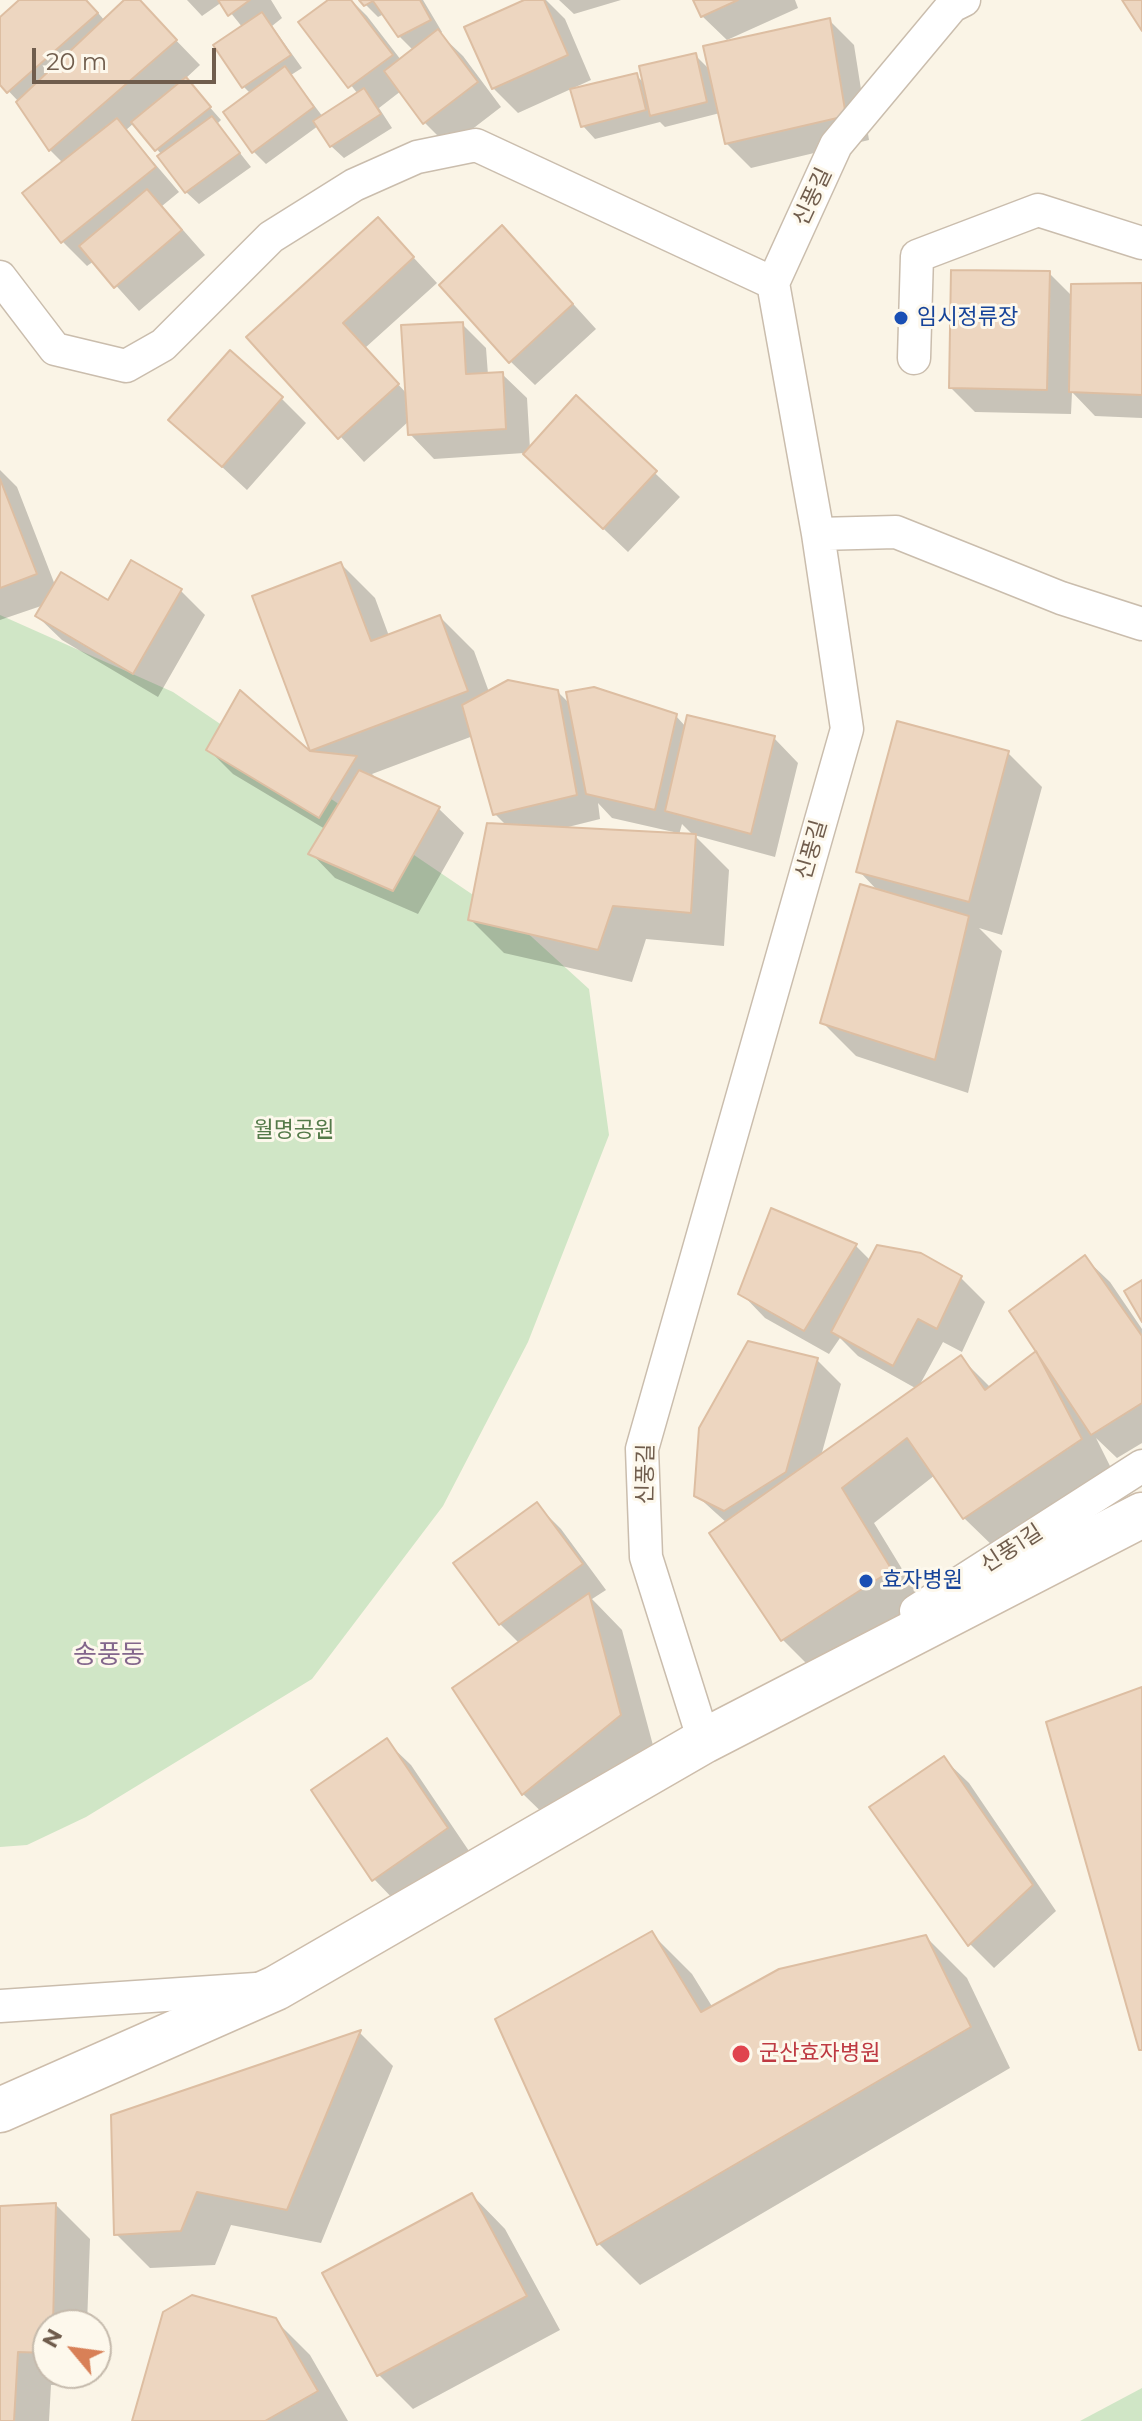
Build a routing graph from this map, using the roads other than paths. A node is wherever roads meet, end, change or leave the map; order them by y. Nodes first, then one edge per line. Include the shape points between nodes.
1 (964, 0) edge
2 (1142, 243) edge
3 (0, 277) edge
4 (773, 283) junction
5 (914, 358) dead end
6 (818, 534) junction
7 (1142, 624) edge
8 (1142, 1466) edge
9 (1142, 1515) edge
10 (762, 1710) junction
11 (704, 1741) junction
12 (276, 1988) junction
13 (0, 2006) edge
14 (0, 2110) edge

1 - 4 lane, 신풍길 via 952,6 836,145
2 - 5 lane via 1038,210 917,256
3 - 4 lane via 55,349 126,366 163,345 271,237 354,185 417,157 476,145
4 - 6 lane, 신풍길
6 - 7 lane via 896,532 1061,598
6 - 11 lane, 신풍길 via 847,729 642,1449 646,1557
8 - 10 lane, 신풍1길
9 - 10 street
10 - 11 street
11 - 12 street
12 - 13 lane
12 - 14 street

